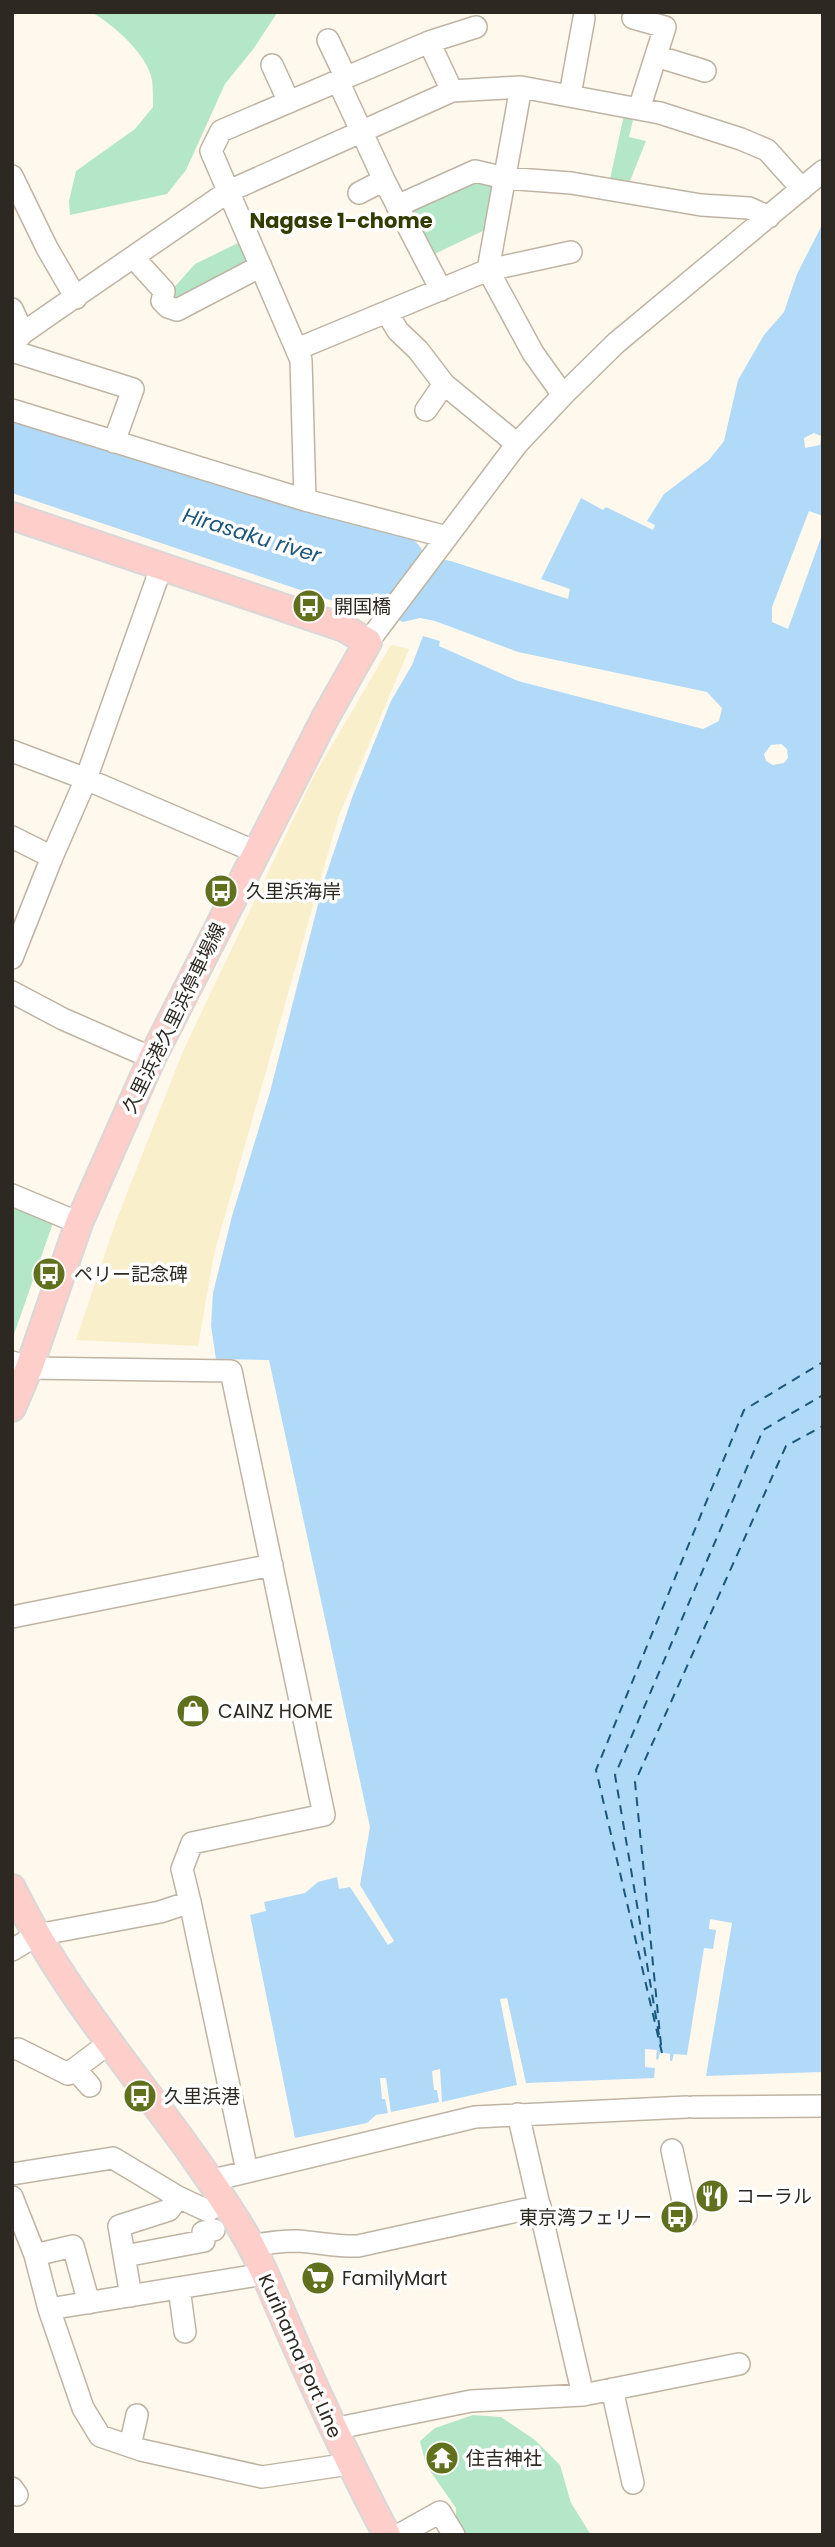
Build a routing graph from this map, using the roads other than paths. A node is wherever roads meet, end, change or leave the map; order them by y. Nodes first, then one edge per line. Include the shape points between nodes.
1 (584, 18) dead end
2 (633, 18) dead end
3 (476, 27) dead end
4 (328, 40) dead end
5 (429, 42) junction
6 (656, 56) junction
7 (272, 65) dead end
8 (705, 71) dead end
9 (342, 80) junction
10 (521, 87) junction
11 (452, 91) junction
12 (570, 95) junction
13 (289, 102) junction
14 (639, 109) junction
15 (362, 132) junction
16 (823, 172) edge
17 (12, 176) edge
18 (505, 178) junction
19 (384, 180) junction
20 (802, 189) junction
21 (229, 191) junction
22 (359, 193) dead end
23 (397, 206) junction
24 (769, 217) junction
25 (571, 252) dead end
26 (133, 257) junction
27 (261, 266) junction
28 (488, 270) junction
29 (441, 290) junction
30 (76, 298) junction
31 (12, 309) edge
32 (387, 313) junction
33 (16, 343) edge
34 (297, 349) junction
35 (444, 384) junction
36 (563, 395) junction
37 (12, 410) edge
38 (426, 410) dead end
39 (114, 442) junction
40 (517, 444) junction
41 (306, 500) junction
42 (12, 516) edge
43 (12, 530) edge
44 (441, 544) junction
45 (158, 579) junction
46 (374, 633) junction
47 (12, 751) edge
48 (86, 779) junction
49 (12, 837) edge
50 (256, 852) junction
51 (52, 857) junction
52 (12, 958) edge
53 (12, 992) edge
54 (152, 1058) junction
55 (12, 1195) edge
56 (79, 1223) junction
57 (20, 1365) edge
58 (12, 1408) edge
59 (272, 1565) junction
60 (12, 1617) edge
61 (12, 1888) edge
62 (190, 1902) junction
63 (37, 1935) junction
64 (12, 1950) edge
65 (110, 2043) junction
66 (18, 2049) dead end
67 (68, 2074) junction
68 (90, 2086) dead end
69 (823, 2106) edge
70 (518, 2114) junction
71 (672, 2150) dead end
72 (247, 2171) junction
73 (12, 2174) edge
74 (216, 2190) junction
75 (12, 2197) edge
76 (178, 2197) junction
77 (540, 2206) junction
78 (686, 2215) dead end
79 (214, 2230) dead end
80 (251, 2246) junction
81 (35, 2255) junction
82 (125, 2256) junction
83 (264, 2274) junction
84 (179, 2288) junction
85 (131, 2296) junction
86 (89, 2303) junction
87 (49, 2309) junction
88 (185, 2332) dead end
89 (739, 2364) dead end
90 (612, 2389) junction
91 (583, 2395) junction
92 (136, 2415) dead end
93 (333, 2429) junction
94 (130, 2446) junction
95 (349, 2464) junction
96 (633, 2483) dead end
97 (387, 2535) edge
98 (400, 2535) edge
99 (454, 2535) edge

1 - 12 street
2 - 6 street via 665,27
3 - 5 street
4 - 9 street
5 - 9 street
5 - 11 street
6 - 8 street
6 - 14 street
7 - 13 street
9 - 13 street
9 - 15 street
10 - 11 street
10 - 12 street
10 - 18 street
11 - 15 street
12 - 14 street
13 - 21 street via 250,109 221,131 211,151
14 - 20 street via 767,150
15 - 19 street
15 - 21 street
16 - 20 street
17 - 30 street
18 - 23 street via 475,171
18 - 24 street via 749,208
18 - 28 street
19 - 22 street
19 - 23 street
20 - 24 street
21 - 26 street
21 - 27 street
23 - 29 street
24 - 36 street via 616,343
25 - 28 street
26 - 27 street via 164,291 162,301 177,310
26 - 30 street
27 - 34 street
28 - 29 street
28 - 36 street via 533,353
29 - 32 street
30 - 33 street
31 - 33 street
32 - 34 street
32 - 35 street
33 - 39 street via 132,389
34 - 41 street
35 - 38 street
35 - 40 street
36 - 40 street
37 - 39 street
39 - 41 street
40 - 44 street
41 - 44 street
42 - 46 main road via 344,628
43 - 45 main road
44 - 46 street
45 - 46 main road via 337,638
45 - 48 street
46 - 50 main road, 久里浜港久里浜停車場線
47 - 48 street
48 - 50 street
48 - 51 street
49 - 51 street
50 - 54 main road, 久里浜港久里浜停車場線
51 - 52 street
53 - 54 street
54 - 56 main road, 久里浜港久里浜停車場線
55 - 56 street
56 - 57 main road, 久里浜港久里浜停車場線
57 - 58 main road, 久里浜港久里浜停車場線
57 - 59 street via 231,1371
59 - 60 street
59 - 62 street via 324,1815 192,1843 182,1869
61 - 63 main road
62 - 63 street
62 - 72 street
63 - 64 street
63 - 65 main road
65 - 67 street
65 - 74 main road
66 - 67 street
67 - 68 street via 75,2069
69 - 70 street
70 - 72 street via 475,2117
70 - 77 street
71 - 78 street
72 - 74 street
73 - 76 street via 113,2158
74 - 76 street via 208,2211
74 - 80 main road, Kurihama Port Line
75 - 81 street
76 - 82 street via 169,2210 119,2226
77 - 80 street via 358,2245 298,2241
77 - 91 street
79 - 82 street via 203,2232 204,2241
80 - 83 main road, Kurihama Port Line
81 - 86 street via 73,2246
81 - 87 street
82 - 85 street
83 - 84 street
83 - 93 main road, Kurihama Port Line
84 - 85 street
84 - 88 street
85 - 86 street
86 - 87 street
87 - 94 street via 83,2408 100,2436
89 - 90 street
90 - 91 street
90 - 96 street
91 - 93 street via 471,2401
92 - 94 street
93 - 95 main road, Kurihama Port Line
94 - 95 street via 262,2477
95 - 97 main road, Kurihama Port Line
98 - 99 street via 440,2512

